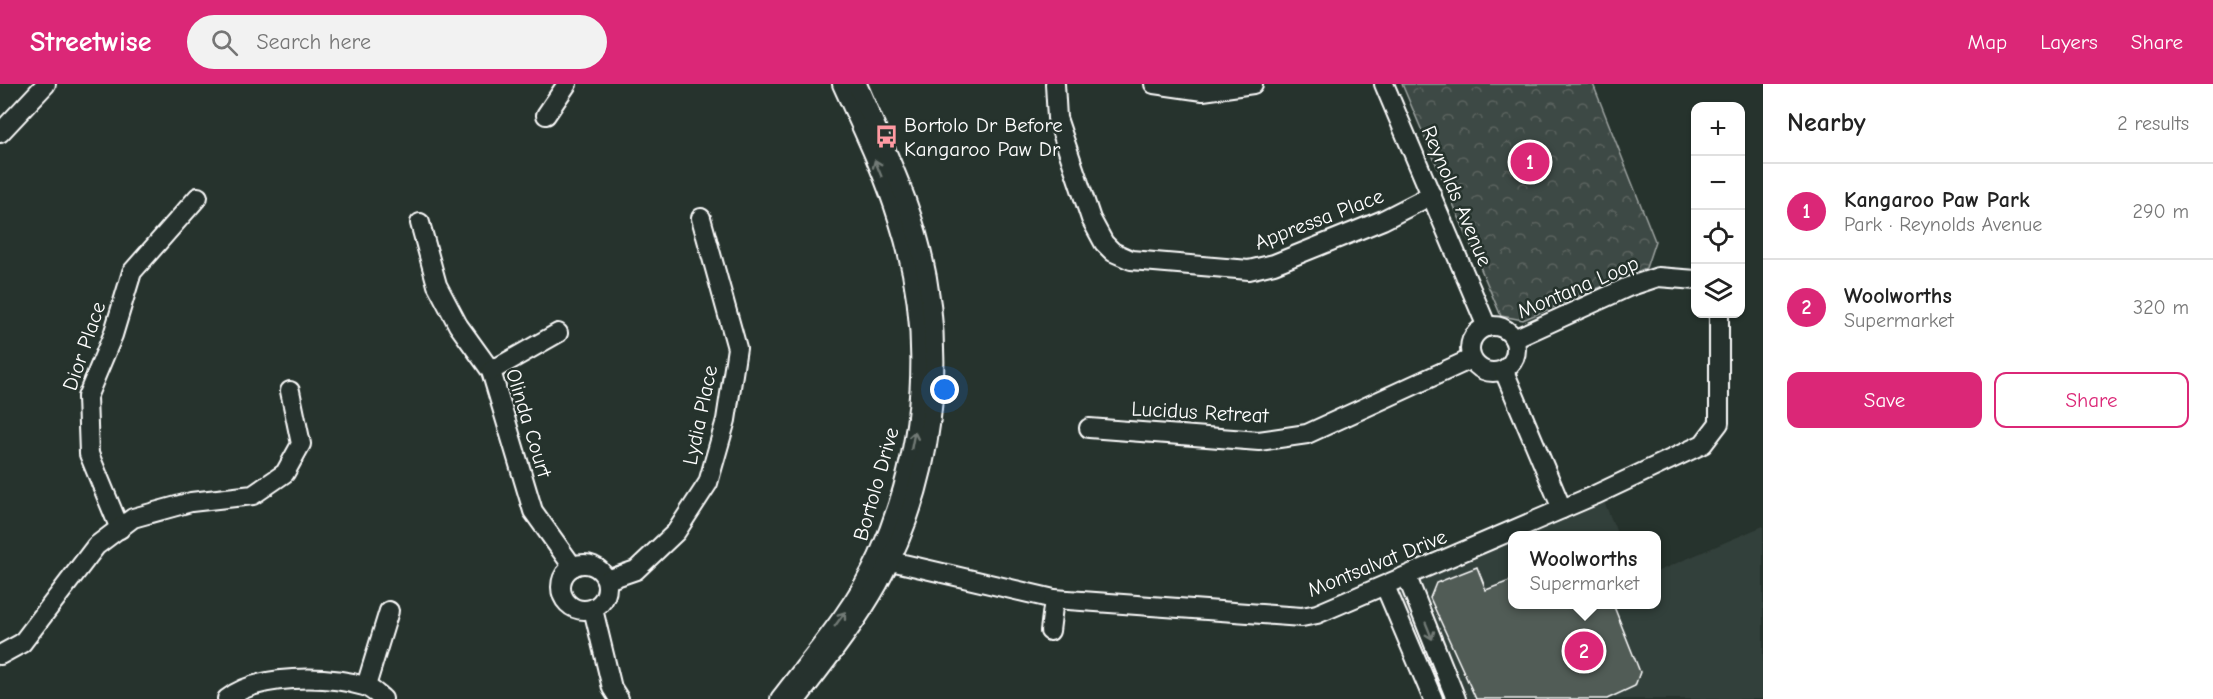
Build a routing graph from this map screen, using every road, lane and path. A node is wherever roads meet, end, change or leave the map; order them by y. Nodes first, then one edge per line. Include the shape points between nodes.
1 (46, 84) edge
2 (567, 84) edge
3 (842, 84) edge
4 (857, 84) edge
5 (1054, 84) edge
6 (1154, 84) edge
7 (1253, 84) edge
8 (1384, 84) edge
9 (546, 115) dead end
10 (0, 133) edge
11 (1432, 195) junction
12 (198, 197) dead end
13 (701, 218) dead end
14 (420, 223) dead end
15 (1691, 280) edge
16 (1719, 318) edge
17 (1487, 327) junction
18 (558, 333) dead end
19 (1514, 339) junction
20 (1471, 359) junction
21 (1504, 370) junction
22 (491, 371) junction
23 (290, 391) dead end
24 (1089, 428) dead end
25 (1562, 509) junction
26 (120, 529) junction
27 (1512, 531) edge
28 (1508, 533) edge
29 (884, 560) junction
30 (573, 567) junction
31 (1407, 577) junction
32 (607, 580) junction
33 (1385, 586) junction
34 (1054, 599) junction
35 (593, 609) junction
36 (389, 611) dead end
37 (1050, 631) dead end
38 (0, 655) edge
39 (366, 686) junction
40 (227, 699) edge
41 (383, 699) edge
42 (619, 699) edge
43 (780, 699) edge
44 (797, 699) edge
45 (1433, 699) edge
46 (1456, 699) edge

1 - 10 street
2 - 9 street
29 -> 3 street, Bortolo Drive via 918,412 921,341 913,275 897,217
4 - 29 street, Bortolo Drive via 911,215 932,314 934,374 928,440 906,521
5 - 11 street, Appressa Place via 1058,118 1091,219 1104,243 1131,261 1249,270 1274,264 1372,224
6 - 7 street via 1203,91
8 - 11 street, Reynolds Avenue
11 - 17 street, Reynolds Avenue
12 - 26 street, Dior Place via 132,272 113,335 87,397 89,454
13 - 32 street, Lydia Place via 737,348 726,420 708,483 676,532 636,570
14 - 22 street, Olinda Court via 437,285 458,325
15 - 19 street, Montana Loop via 1658,277 1628,287
16 - 25 street, Montsalvat Drive via 1719,423 1713,435 1702,444
17 - 19 street via 1503,328
17 - 20 street via 1479,330 1470,343
18 - 22 street
19 - 21 street via 1514,360
20 - 21 street via 1489,373
20 - 24 street, Lucidus Retreat via 1307,434 1286,439 1259,441
21 - 25 street
22 - 30 street, Olinda Court via 532,511
23 - 26 street via 301,444 285,473 253,495 191,502 133,518
25 - 27 street, Montsalvat Drive
26 - 38 street via 96,546 22,643
28 - 31 street, Montsalvat Drive
29 - 34 street, Montsalvat Drive
43 -> 29 street, Bortolo Drive
29 - 44 street, Bortolo Drive via 860,615
30 - 32 street via 597,567
30 - 35 street via 562,579 565,602 575,609
31 - 33 street, Montsalvat Drive
31 -> 46 street
32 - 35 street via 604,601
33 - 34 street, Montsalvat Drive via 1335,608 1302,616
33 - 45 street
34 - 37 street
35 - 42 street via 612,688
36 - 39 street
39 - 40 street via 296,677 238,689
39 - 41 street

